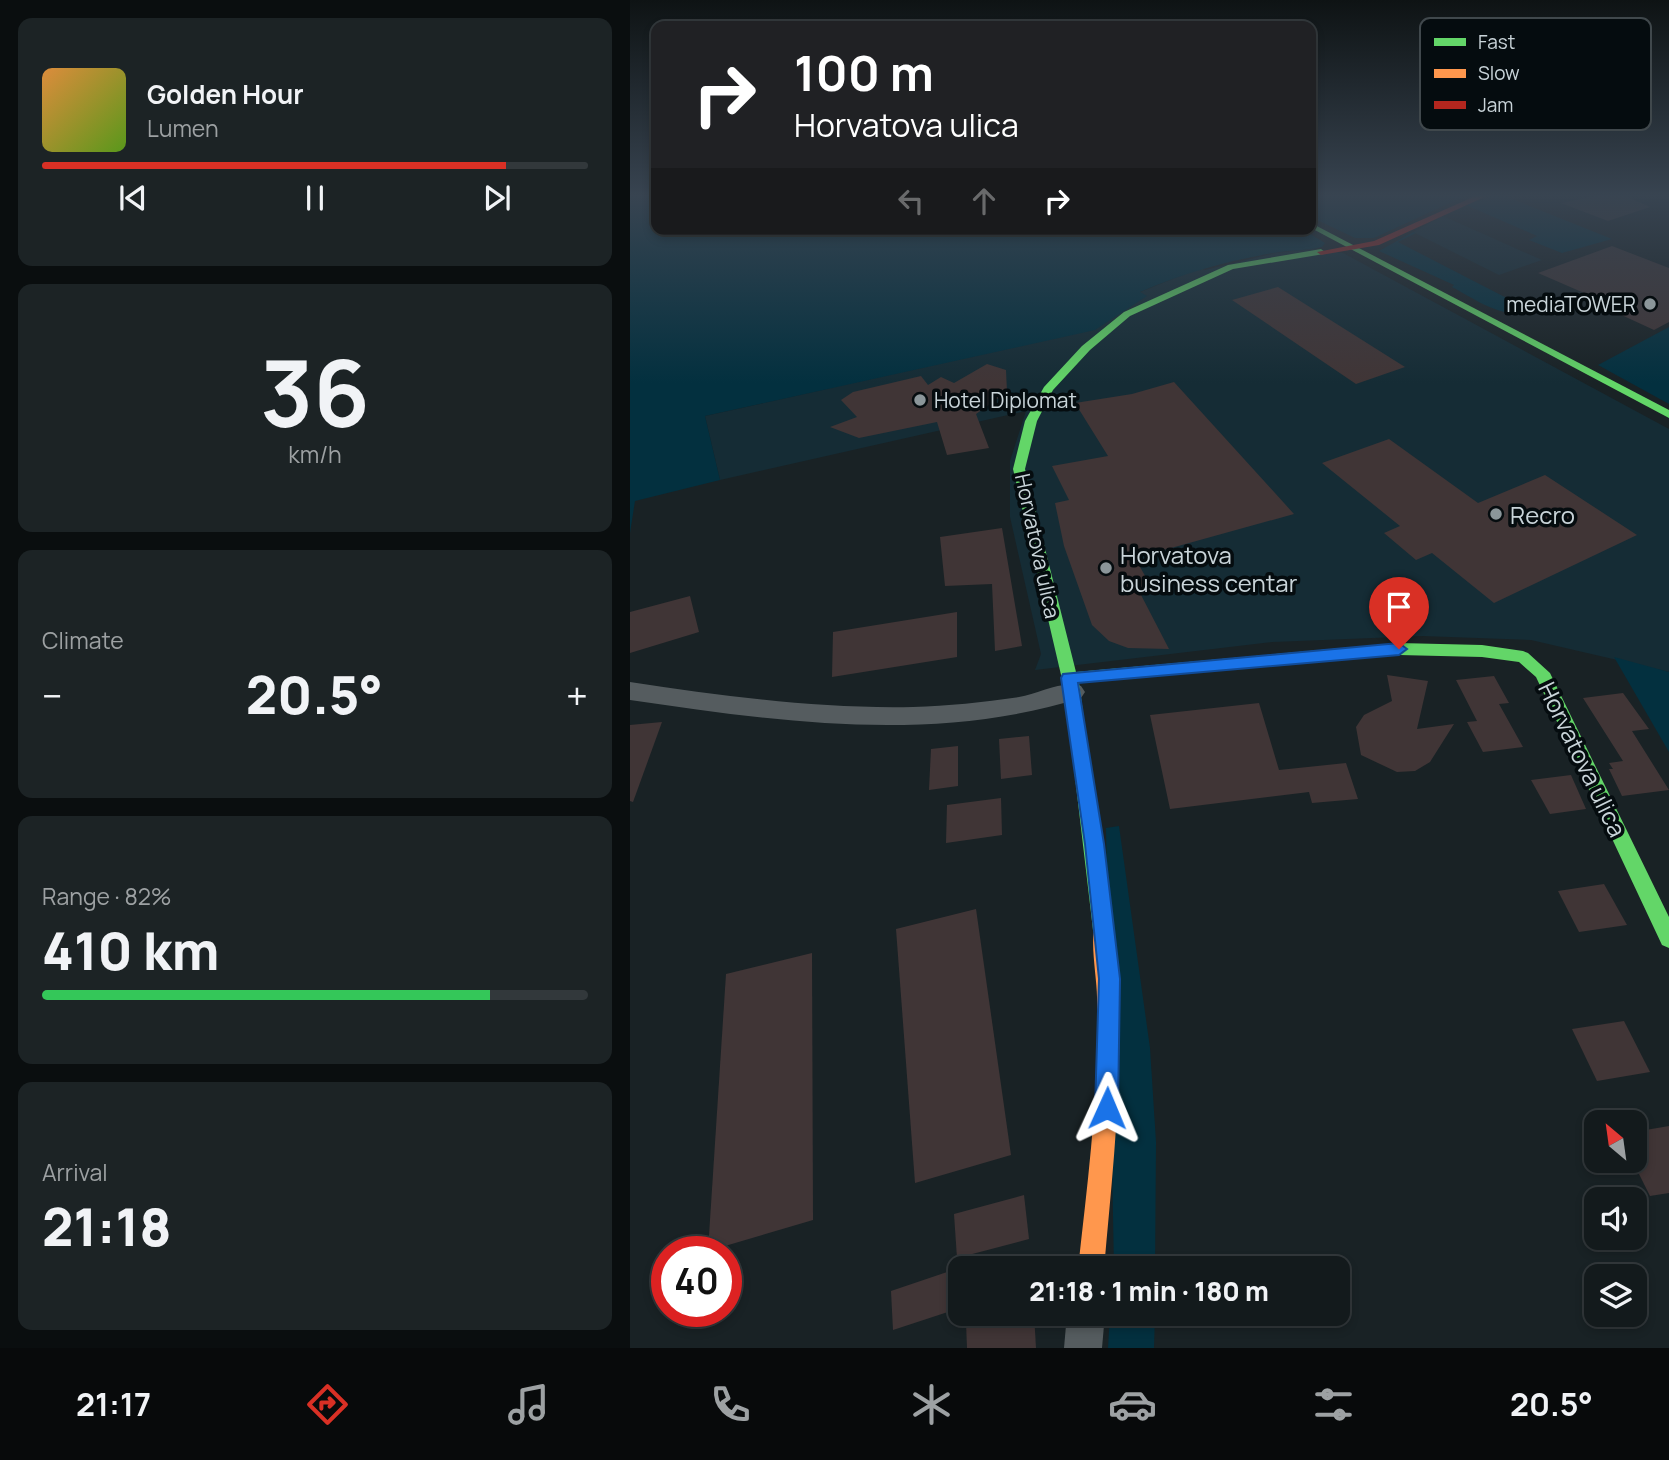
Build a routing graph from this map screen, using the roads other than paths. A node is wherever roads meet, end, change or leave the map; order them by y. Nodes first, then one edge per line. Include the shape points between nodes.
1 (1291, 257) edge
2 (1372, 257) edge
3 (1669, 415) edge
4 (1071, 685) junction
5 (630, 691) edge
6 (1669, 938) edge
7 (1092, 1256) edge
8 (1085, 1326) edge
9 (1083, 1348) edge

1 - 4 street, Horvatova ulica via 1254,262 1179,288 1127,314 1048,388 1031,421 1019,470
2 - 3 street
4 - 5 street, Horvatova ulica via 1039,704 969,715 760,707
4 - 6 street, Horvatova ulica via 1399,649 1523,657 1542,673
4 - 7 street, Horvatova ulica via 1109,979 1107,1108
8 - 9 street

